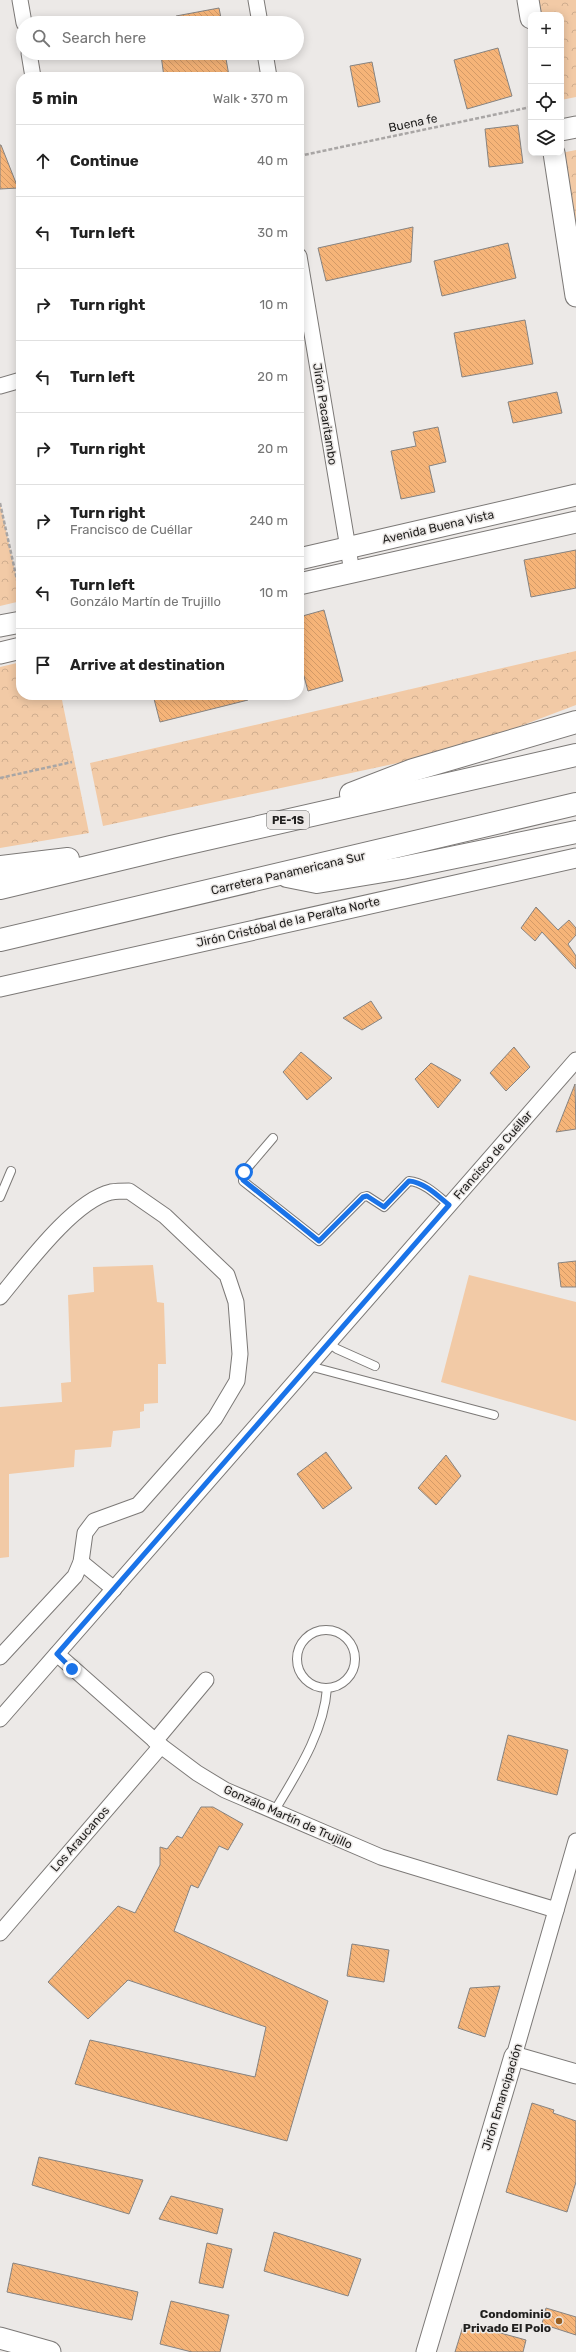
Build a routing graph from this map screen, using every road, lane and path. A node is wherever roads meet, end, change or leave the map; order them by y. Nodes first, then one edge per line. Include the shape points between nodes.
1 (20, 0) edge
2 (256, 0) edge
3 (528, 0) edge
4 (530, 12) edge
5 (23, 16) edge
6 (259, 16) edge
7 (30, 60) edge
8 (266, 60) edge
9 (32, 72) edge
10 (268, 72) edge
11 (528, 108) edge
12 (576, 127) edge
13 (564, 129) edge
14 (304, 155) edge
15 (554, 156) edge
16 (576, 296) edge
17 (304, 314) edge
18 (16, 381) edge
19 (0, 386) edge
20 (576, 495) edge
21 (0, 503) edge
22 (576, 522) edge
23 (348, 548) junction
24 (304, 558) edge
25 (352, 572) junction
26 (16, 575) edge
27 (304, 583) edge
28 (16, 623) edge
29 (0, 626) edge
30 (16, 649) edge
31 (0, 653) edge
32 (576, 710) edge
33 (576, 722) edge
34 (576, 755) edge
35 (72, 762) dead end
36 (412, 770) junction
37 (0, 778) edge
38 (576, 804) edge
39 (283, 821) junction
40 (576, 832) edge
41 (171, 847) junction
42 (576, 858) edge
43 (0, 867) edge
44 (280, 875) junction
45 (0, 888) edge
46 (8, 938) edge
47 (0, 951) edge
48 (0, 987) edge
49 (576, 1060) edge
50 (273, 1138) dead end
51 (11, 1171) dead end
52 (0, 1197) edge
53 (449, 1205) junction
54 (0, 1297) edge
55 (329, 1343) junction
56 (309, 1366) junction
57 (375, 1366) dead end
58 (494, 1415) dead end
59 (81, 1562) junction
60 (114, 1589) junction
61 (57, 1654) junction
62 (0, 1657) edge
63 (206, 1680) dead end
64 (326, 1688) junction
65 (0, 1719) edge
66 (158, 1743) junction
67 (275, 1810) junction
68 (576, 1842) edge
69 (556, 1910) junction
70 (0, 1932) edge
71 (514, 2056) junction
72 (576, 2074) edge
73 (0, 2338) edge
74 (50, 2352) edge
75 (426, 2352) edge

1 - 5 street
2 - 6 street
3 - 4 main road
7 - 9 street
8 - 10 street
11 - 14 path, Buena fe
12 - 13 main road
15 - 16 main road
17 - 23 street, Jirón Pacaritambo
18 - 19 street
20 - 23 main road, Avenida Buena Vista
21 - 26 path
22 - 25 main road, Avenida Buena Vista
23 - 24 main road, Avenida Buena Vista
23 - 25 street, Jirón Pacaritambo
25 - 27 main road, Avenida Buena Vista
28 - 29 main road
30 - 31 main road
32 - 36 highway
33 - 36 highway
34 - 39 highway, PE-1S
35 - 37 path
36 - 39 highway
38 - 44 highway, Carretera Panamericana Sur
39 - 41 highway, PE-1S
40 - 44 highway via 402,868 317,882
41 - 43 highway
41 - 45 highway, PE-1S
42 - 48 street, Jirón Cristóbal de la Peralta Norte
44 - 46 highway, Carretera Panamericana Sur
46 - 47 highway
49 - 53 street, Francisco de Cuéllar
50 - 53 lane via 244,1172 243,1180 319,1241 363,1197 367,1196 384,1207 409,1181 416,1181
51 - 52 lane
53 - 55 street, Francisco de Cuéllar
54 - 59 street via 60,1227 86,1205 110,1192 129,1191 165,1216 227,1275 236,1302 240,1354 237,1381 215,1418 138,1505 94,1521 85,1533
55 - 56 street, Francisco de Cuéllar
55 - 57 lane
56 - 58 lane
56 - 60 street, Francisco de Cuéllar
59 - 60 street
59 - 62 street via 75,1576
60 - 61 street, Francisco de Cuéllar
61 - 65 street, Francisco de Cuéllar
61 - 66 street, Gonzálo Martín de Trujillo
63 - 66 street, Los Araucanos
64 - 64 lane via 342,1684 355,1663 348,1640 342,1635 326,1630 304,1641 300,1648 298,1664 311,1684
64 - 67 lane via 320,1724
66 - 67 street, Gonzálo Martín de Trujillo via 209,1781
66 - 70 street, Los Araucanos
67 - 69 street, Gonzálo Martín de Trujillo via 381,1857
68 - 69 street, Jirón Emancipación
69 - 71 street, Jirón Emancipación
71 - 72 street
71 - 75 street, Jirón Emancipación
73 - 74 main road

